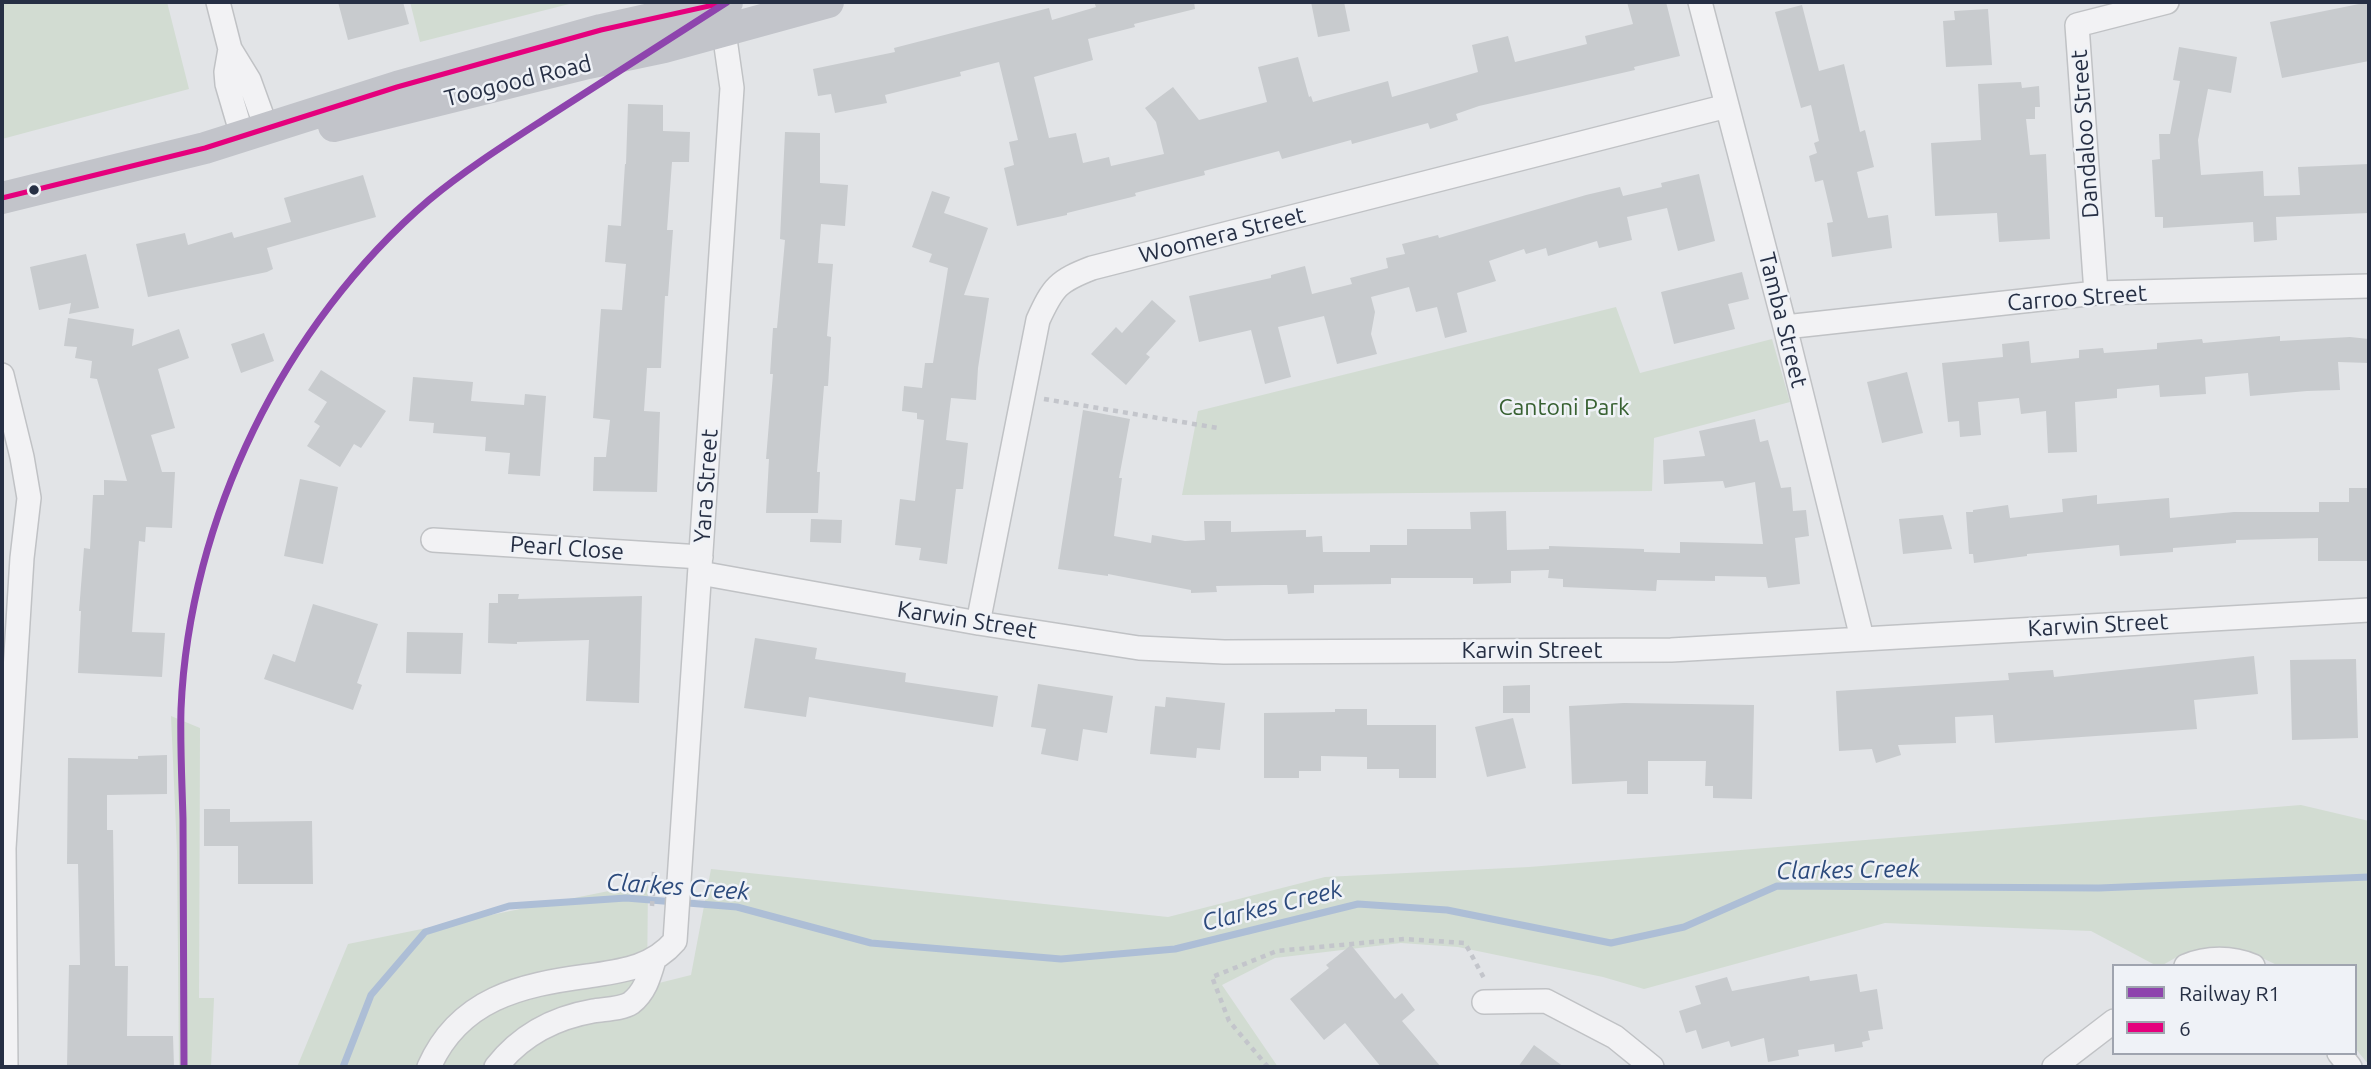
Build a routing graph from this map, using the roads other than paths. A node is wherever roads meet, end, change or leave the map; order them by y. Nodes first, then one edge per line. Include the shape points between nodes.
1 (218, 2) edge
2 (828, 2) edge
3 (1700, 2) edge
4 (2167, 2) edge
5 (723, 12) edge
6 (1727, 106) junction
7 (255, 135) junction
8 (2, 198) edge
9 (2369, 286) edge
10 (2096, 293) junction
11 (1785, 327) junction
12 (2, 375) edge
13 (433, 540) dead end
14 (12, 558) edge
15 (701, 565) junction
16 (2369, 610) edge
17 (978, 623) junction
18 (1862, 638) junction
19 (3, 909) edge
20 (654, 960) junction
21 (2192, 964) edge
22 (2248, 964) edge
23 (1490, 1002) road end
24 (2112, 1023) edge
25 (6, 1067) edge
26 (429, 1067) edge
27 (496, 1067) edge
28 (1652, 1067) edge
29 (2054, 1067) edge

1 - 7 street via 230,49 226,79
2 - 5 street, Toogood Road
3 - 6 street, Tamba Street
4 - 10 street, Dandaloo Street via 2077,25
5 - 7 street, Toogood Road via 645,18 591,32 397,87
5 - 15 street, Yara Street via 732,89
6 - 11 street, Tamba Street
6 - 17 street, Woomera Street via 1066,278 1049,295 1038,320
7 - 8 street, Toogood Road
9 - 10 street, Carroo Street
10 - 11 street, Carroo Street
11 - 18 street, Tamba Street
12 - 14 street via 29,498
13 - 15 street, Pearl Close
14 - 19 street
15 - 17 street, Karwin Street
15 - 20 street, Yara Street via 676,935 666,952
16 - 18 street, Karwin Street
17 - 18 street, Karwin Street via 1139,648 1224,652 1671,650
19 - 25 street
20 - 26 street via 636,968 533,985 494,999 447,1035
20 - 27 street via 646,986 629,1005 543,1026
21 - 22 street via 2210,958
23 - 28 street via 1546,1001 1615,1037
24 - 29 street

